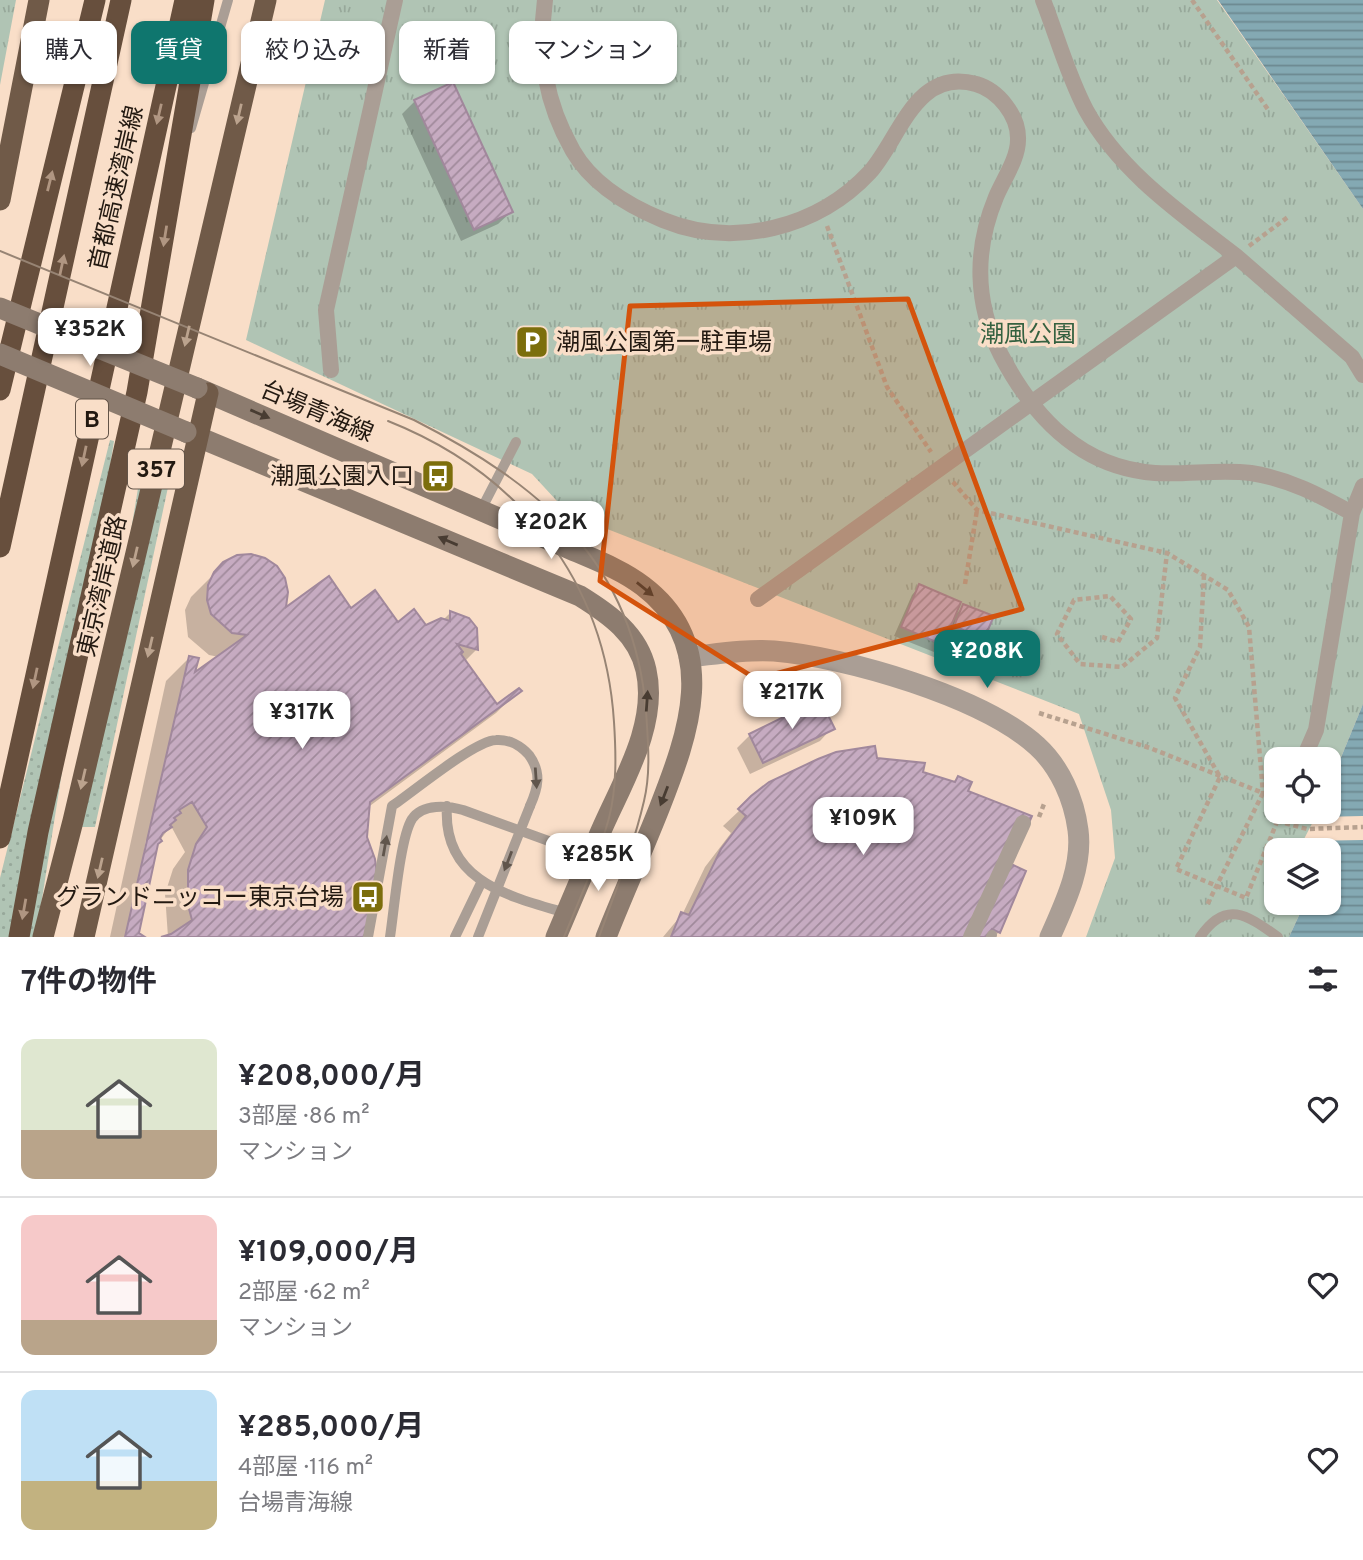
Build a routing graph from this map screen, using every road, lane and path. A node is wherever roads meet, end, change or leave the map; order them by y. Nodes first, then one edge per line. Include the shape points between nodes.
1 (39, 0) edge
2 (86, 0) edge
3 (95, 0) edge
4 (121, 0) edge
5 (186, 0) edge
6 (204, 0) edge
7 (228, 0) edge
8 (266, 0) edge
9 (395, 0) edge
10 (545, 0) edge
11 (1043, 0) edge
12 (1192, 0) edge
13 (86, 21) edge
14 (89, 21) edge
15 (74, 84) edge
16 (1269, 111) dead end
17 (0, 200) edge
18 (170, 201) junction
19 (821, 210) junction
20 (1288, 217) dead end
21 (1236, 256) junction
22 (0, 308) edge
23 (0, 354) edge
24 (331, 370) dead end
25 (1363, 374) edge
26 (0, 390) edge
27 (202, 390) junction
28 (1031, 400) junction
29 (192, 434) junction
30 (516, 442) dead end
31 (941, 468) junction
32 (1363, 485) edge
33 (481, 510) junction
34 (976, 510) junction
35 (1352, 513) junction
36 (0, 547) edge
37 (1167, 553) junction
38 (1204, 575) junction
39 (965, 583) dead end
40 (758, 599) dead end
41 (1102, 637) dead end
42 (690, 657) junction
43 (751, 678) dead end
44 (759, 690) dead end
45 (1039, 713) dead end
46 (1308, 747) edge
47 (1220, 777) junction
48 (1263, 793) junction
49 (447, 806) junction
50 (1023, 823) dead end
51 (1276, 824) edge
52 (1288, 824) edge
53 (1363, 827) edge
54 (520, 830) junction
55 (0, 838) edge
56 (590, 856) junction
57 (482, 881) junction
58 (1215, 885) junction
59 (497, 892) junction
60 (566, 913) junction
61 (1202, 916) dead end
62 (990, 926) edge
63 (19, 937) edge
64 (43, 937) edge
65 (84, 937) edge
66 (368, 937) edge
67 (390, 937) edge
68 (455, 937) edge
69 (478, 937) edge
70 (556, 937) edge
71 (606, 937) edge
72 (971, 937) edge
73 (1050, 937) edge
74 (1200, 937) edge
75 (1278, 937) edge

1 - 17 highway
2 - 13 lane
3 - 14 highway
36 -> 4 highway, 首都高速湾岸線
5 -> 55 highway, 首都高速湾岸線 / B
6 - 18 highway
7 - 18 lane
8 -> 64 highway, 東京湾岸道路 / 357
9 - 24 street via 326,310
10 - 19 street via 542,65 549,101 577,158 605,187 634,207 696,232 764,230
11 - 21 street via 1086,111 1117,153 1158,195
12 - 16 path
26 -> 15 highway
18 -> 63 highway via 137,392 38,832
19 - 28 street via 873,169 916,100 936,87 957,80 979,84 999,97 1013,115 1018,139 984,236 980,298 1002,357
19 - 31 path via 887,387
20 - 21 path
21 - 25 street via 1352,357
21 - 28 street
22 - 27 main road, 台場青海線, bridge
23 - 29 main road, bridge
27 - 29 highway, 357
27 -> 33 main road, 台場青海線
28 - 31 street
28 - 35 street via 1086,456 1122,470 1250,473 1295,483
56 -> 29 main road via 637,749 648,704 646,670 621,624 580,596
29 -> 65 highway, 357
30 - 33 lane
31 - 34 path
31 - 40 street
32 - 35 street
33 -> 42 main road, 台場青海線 via 645,587 678,627
34 - 37 path
34 - 39 path
35 - 46 street via 1315,730
37 - 38 path
37 - 41 path via 1157,638 1122,667 1080,664 1057,634 1074,600 1110,596 1131,619 1118,642
38 - 47 path via 1200,647 1175,698
38 - 48 path via 1228,590 1249,626
42 -> 71 main road, 台場青海線 via 691,718 681,753
42 - 73 street via 772,651 858,665 974,708 1026,736 1059,773 1078,833 1071,884
43 - 44 path
45 - 47 path via 1150,748
47 - 48 path
47 - 58 path via 1176,869
48 - 58 path
49 - 54 lane
49 - 57 lane via 445,826 454,853
49 - 67 lane via 424,810 413,818
50 - 62 street
51 - 58 path via 1246,898
52 - 53 path via 1307,829
54 - 56 lane
54 -> 59 lane
66 -> 54 lane, bridge via 392,806 477,747 497,739 517,744 535,765 538,787
56 - 60 main road
57 - 59 lane
57 - 68 lane
58 - 61 path
59 - 60 lane
59 - 69 lane
60 - 70 main road
62 - 72 street
74 - 75 lane via 1209,924 1228,913 1244,915

